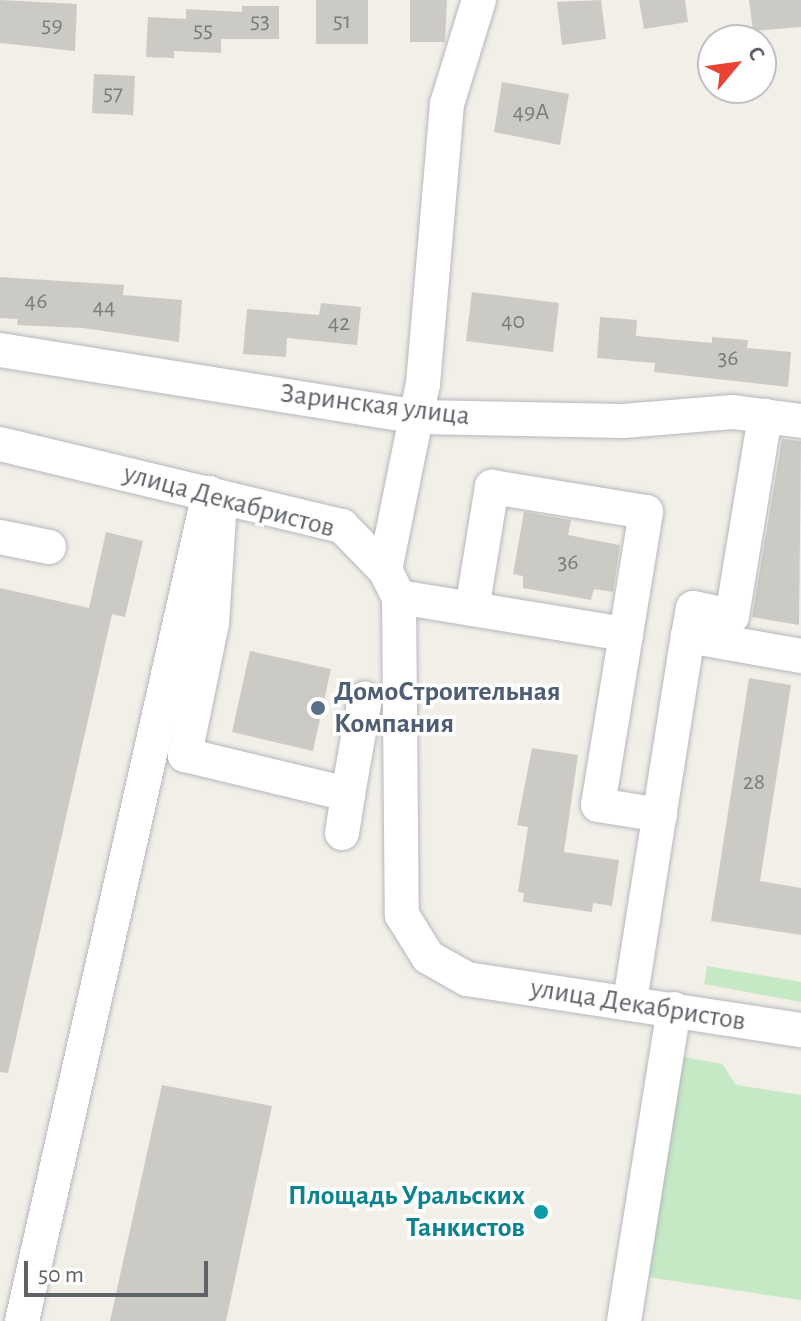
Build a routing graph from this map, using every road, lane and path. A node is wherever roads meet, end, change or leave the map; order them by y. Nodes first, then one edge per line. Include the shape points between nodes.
1 (479, 0) edge
2 (0, 350) edge
3 (765, 416) junction
4 (419, 417) junction
5 (801, 421) edge
6 (0, 444) edge
7 (215, 494) junction
8 (0, 537) edge
9 (49, 547) dead end
10 (392, 584) junction
11 (472, 609) junction
12 (626, 634) junction
13 (688, 636) junction
14 (801, 656) edge
15 (365, 699) dead end
16 (348, 794) junction
17 (660, 815) junction
18 (342, 833) dead end
19 (630, 1001) junction
20 (674, 1009) junction
21 (801, 1030) edge
22 (22, 1321) edge
23 (624, 1321) edge

1 - 4 street via 447,104
2 - 4 street, Заринская улица
3 - 4 street, Заринская улица via 733,412 623,421
3 - 5 street, Заринская улица
3 - 13 street via 732,616 693,608
4 - 10 street
6 - 7 street, улица Декабристов
7 - 10 street, улица Декабристов via 342,526
7 - 16 street via 212,623 185,755
7 - 22 street
8 - 9 street
10 - 11 street
10 - 19 street, улица Декабристов via 402,915 428,957 467,979
11 - 12 street
11 - 12 street via 492,487 646,512
12 - 17 street via 598,805
13 - 14 street
13 - 17 street
15 - 16 street
16 - 18 street
17 - 19 street
19 - 20 street, улица Декабристов
20 - 21 street, улица Декабристов
20 - 23 street

